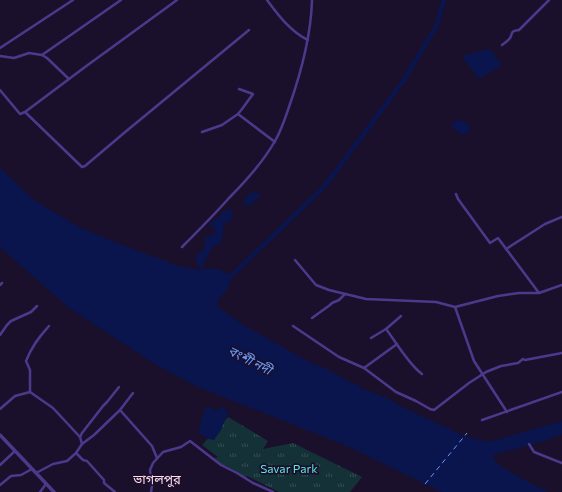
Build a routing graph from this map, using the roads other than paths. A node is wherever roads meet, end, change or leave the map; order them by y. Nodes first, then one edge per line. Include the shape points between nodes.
1 (73, 0) edge
2 (121, 0) edge
3 (177, 0) edge
4 (266, 0) edge
5 (312, 0) edge
6 (549, 0) edge
7 (249, 30) dead end
8 (308, 40) junction
9 (502, 45) dead end
10 (0, 48) edge
11 (42, 55) junction
12 (0, 56) edge
13 (70, 79) junction
14 (239, 89) dead end
15 (0, 90) edge
16 (25, 112) junction
17 (238, 114) junction
18 (202, 132) dead end
19 (275, 142) junction
20 (456, 194) dead end
21 (562, 217) edge
22 (182, 247) dead end
23 (506, 249) junction
24 (295, 260) dead end
25 (562, 285) edge
26 (539, 293) junction
27 (345, 294) junction
28 (37, 306) dead end
29 (455, 307) junction
30 (401, 316) dead end
31 (312, 318) dead end
32 (49, 326) dead end
33 (293, 326) dead end
34 (386, 329) junction
35 (0, 335) edge
36 (371, 338) dead end
37 (397, 344) junction
38 (562, 353) edge
39 (364, 368) junction
40 (422, 374) dead end
41 (483, 375) junction
42 (118, 387) dead end
43 (30, 392) junction
44 (562, 392) edge
45 (133, 393) dead end
46 (0, 409) edge
47 (120, 410) junction
48 (507, 412) junction
49 (482, 420) dead end
50 (80, 437) junction
51 (1, 438) edge
52 (82, 444) junction
53 (529, 444) dead end
54 (15, 452) junction
55 (76, 453) junction
56 (157, 458) junction
57 (562, 464) edge
58 (0, 465) edge
59 (32, 469) junction
60 (36, 473) junction
61 (46, 484) junction
62 (0, 485) edge
63 (40, 492) edge
64 (54, 492) edge
65 (115, 492) edge
66 (151, 492) edge
67 (273, 492) edge

1 - 10 street
2 - 11 street
3 - 13 street
4 - 8 street via 288,25
5 - 8 street
6 - 9 street via 518,30 512,32 510,38
7 - 16 street via 85,166 82,167
8 - 19 street via 296,87
11 - 12 street via 29,53 14,58
11 - 13 street
13 - 16 street
14 - 17 street via 253,94
15 - 16 street via 20,114
17 - 18 street via 222,125
17 - 19 street
19 - 22 street via 236,191
20 - 23 street via 490,243 498,238
21 - 23 street via 545,224
23 - 26 street
24 - 27 street via 316,285
25 - 26 street
26 - 29 street via 498,296
27 - 29 street via 366,299 436,302
27 - 31 street
28 - 35 street via 31,312 11,321
29 - 41 street via 474,361
30 - 34 street
32 - 43 street via 31,349 26,361 30,370
33 - 39 street via 339,357
34 - 36 street
34 - 37 street
37 - 39 street
37 - 40 street
38 - 41 street via 523,359
39 - 41 street via 396,392 434,410
41 - 48 street
42 - 50 street
43 - 46 street via 16,396
43 - 50 street via 53,408
44 - 48 street
45 - 47 street
47 - 52 street
47 - 56 street via 152,446
48 - 49 street
50 - 52 street
51 - 54 street
52 - 55 street
53 - 57 street via 534,452
54 - 58 street
54 - 59 street
55 - 60 street via 67,461 53,464
55 - 65 street via 87,461 104,483
56 - 66 street via 150,470
56 - 67 street via 163,452 190,441 221,465
59 - 60 street
59 - 62 street via 21,475 11,476
60 - 61 street
61 - 63 street
61 - 64 street

